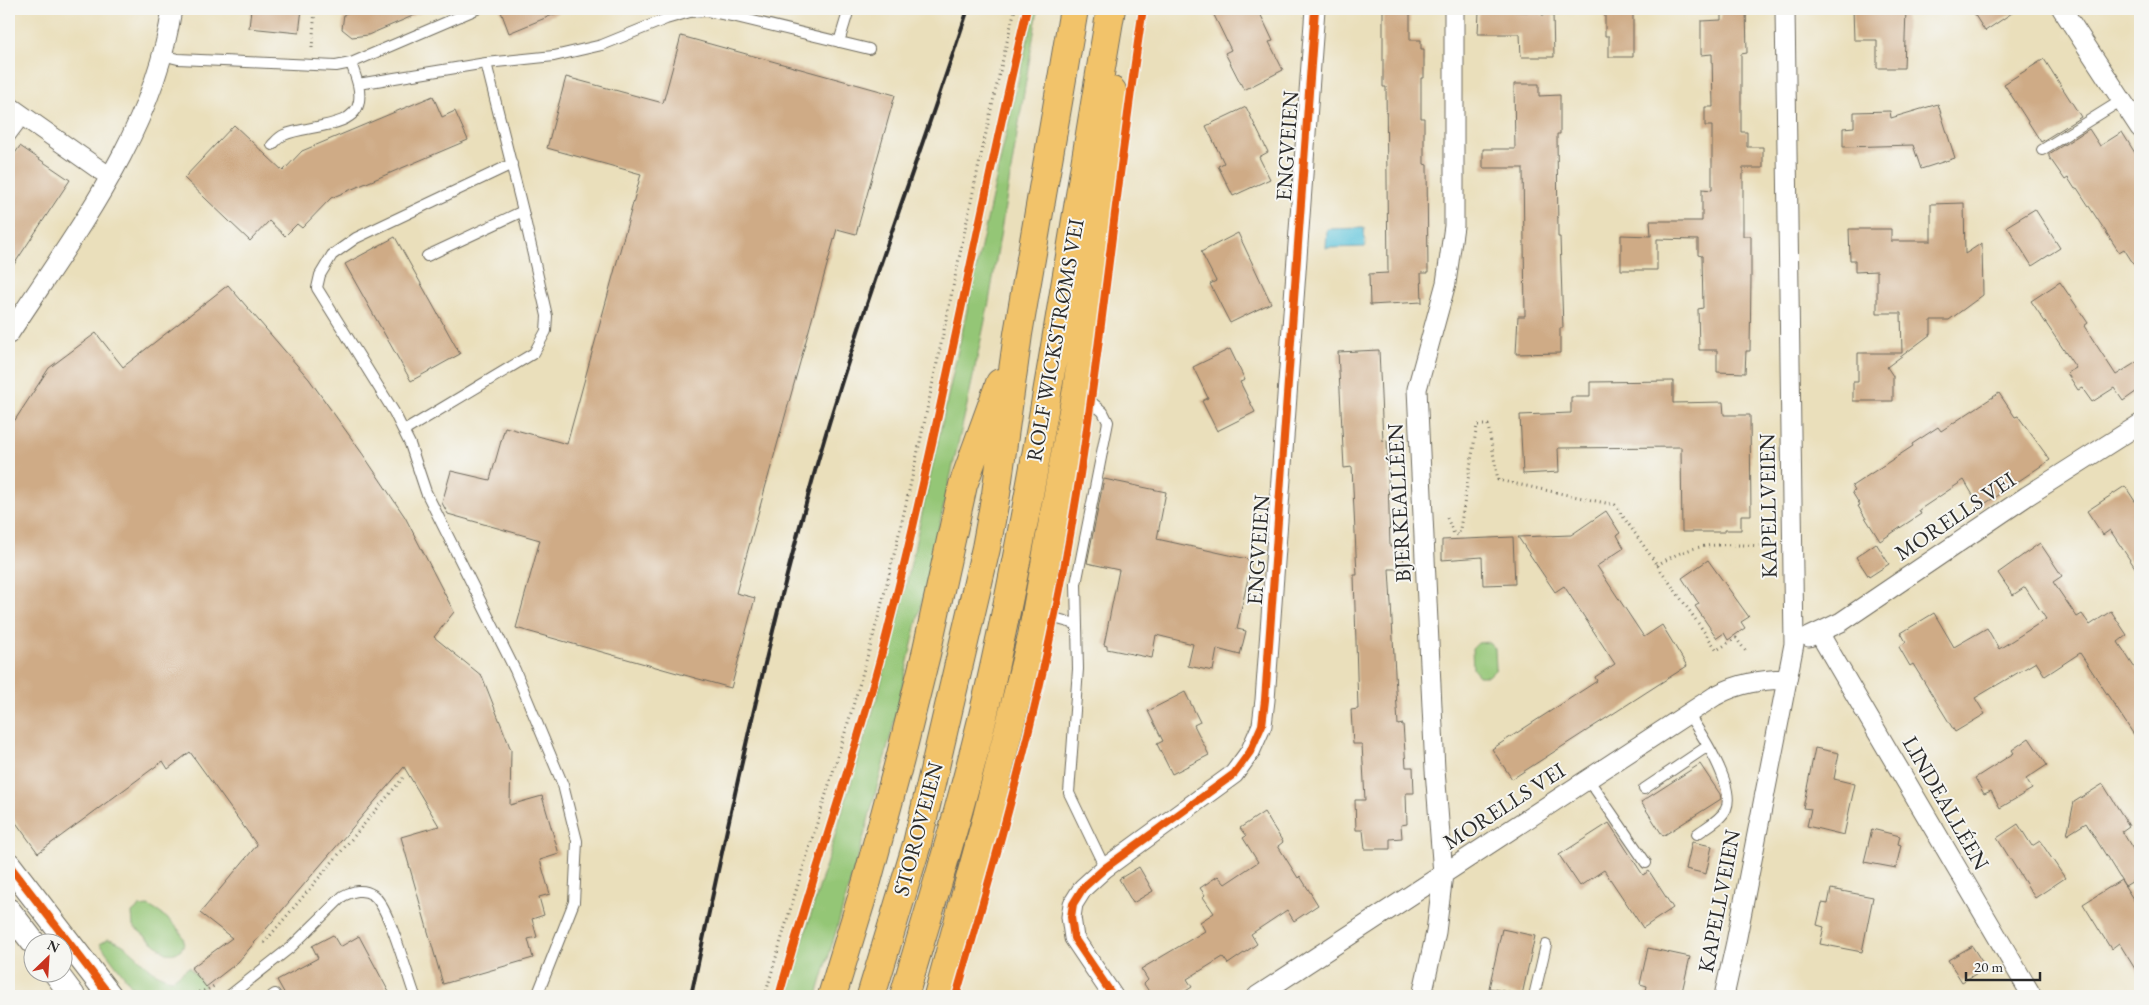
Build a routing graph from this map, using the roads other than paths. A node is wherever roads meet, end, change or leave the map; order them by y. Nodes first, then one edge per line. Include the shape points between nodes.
1 (172, 9) edge
2 (477, 9) edge
3 (849, 9) edge
4 (1074, 9) edge
5 (1110, 9) edge
6 (1118, 9) edge
7 (1315, 9) edge
8 (1454, 9) edge
9 (1785, 9) edge
10 (2062, 9) edge
11 (839, 42) junction
12 (869, 49) dead end
13 (162, 55) junction
14 (351, 63) junction
15 (486, 63) junction
16 (358, 84) junction
17 (2122, 100) junction
18 (9, 106) edge
19 (24, 118) junction
20 (2139, 123) edge
21 (9, 138) edge
22 (272, 145) dead end
23 (2042, 150) dead end
24 (512, 164) junction
25 (110, 177) junction
26 (523, 211) junction
27 (427, 256) dead end
28 (9, 334) edge
29 (1018, 334) junction
30 (1077, 389) junction
31 (2140, 424) edge
32 (404, 431) junction
33 (1076, 624) junction
34 (1819, 632) junction
35 (1032, 636) junction
36 (1794, 644) junction
37 (961, 661) joint
38 (994, 670) joint
39 (1787, 679) junction
40 (1688, 714) junction
41 (1708, 746) junction
42 (1588, 779) junction
43 (1644, 789) dead end
44 (1697, 834) dead end
45 (1646, 863) dead end
46 (9, 865) edge
47 (1105, 868) junction
48 (1443, 874) junction
49 (1546, 945) dead end
50 (62, 982) edge
51 (73, 996) edge
52 (110, 996) edge
53 (230, 996) edge
54 (415, 996) edge
55 (538, 996) edge
56 (832, 996) edge
57 (871, 996) edge
58 (904, 996) edge
59 (938, 996) edge
60 (1113, 996) edge
61 (1257, 996) edge
62 (1422, 996) edge
63 (1534, 996) edge
64 (1724, 996) edge
65 (2032, 996) edge

1 - 13 street
2 - 14 lane
3 - 11 lane
4 - 29 highway, ROLF WICKSTRØMS VEI
5 - 38 highway, ROLF WICKSTRØMS VEI via 1052,359
6 - 30 highway via 1108,154
7 - 47 street, ENGVEIEN via 1262,725 1250,752 1234,774
8 - 48 street, BJERKEALLÉEN via 1454,226 1446,283 1417,389
9 - 36 street, KAPELLVEIEN
10 - 17 street
11 - 12 lane
11 - 15 lane via 708,11 690,12 602,46 554,56
13 - 14 lane via 178,59 309,66
13 - 25 street via 142,111
14 - 16 lane
15 - 16 lane
15 - 24 lane
16 - 22 lane via 359,102 348,118 290,133
17 - 20 street
17 - 23 lane
18 - 19 street
19 - 21 lane
19 - 25 street
24 - 26 lane
24 - 32 lane via 356,238 332,255 320,275 317,288
25 - 28 street
26 - 27 lane
26 - 32 lane via 547,316 541,342 534,352
29 - 37 highway, ROLF WICKSTRØMS VEI via 996,494
29 - 56 highway via 962,485 900,759
30 - 33 lane via 1103,412 1108,422 1076,584
30 - 35 highway
31 - 34 street, MORELLS VEI via 1841,622
32 - 55 lane via 426,492 515,670 563,785 577,841 574,902
33 - 35 lane via 1054,618
33 - 47 lane via 1078,669 1069,793
34 - 36 street, MORELLS VEI
34 - 65 street, LINDEALLÉEN
35 - 59 highway
36 - 39 street, KAPELLVEIEN
37 - 57 highway, STOROVEIEN via 917,844
38 - 58 highway, STOROVEIEN via 946,854
39 - 40 street, MORELLS VEI via 1738,685
39 - 64 street, KAPELLVEIEN
40 - 41 lane
40 - 42 street, MORELLS VEI
41 - 43 lane
41 - 44 lane via 1724,780 1728,802 1720,817
42 - 45 lane
42 - 48 street, MORELLS VEI
46 - 52 street
47 - 60 street, ENGVEIEN via 1083,888 1073,904 1071,917 1074,938
48 - 61 street, MORELLS VEI
48 - 62 street, BJERKEALLÉEN via 1436,932
49 - 63 lane
50 - 51 street
53 - 54 lane via 291,947 343,896 363,891 378,899 384,909

